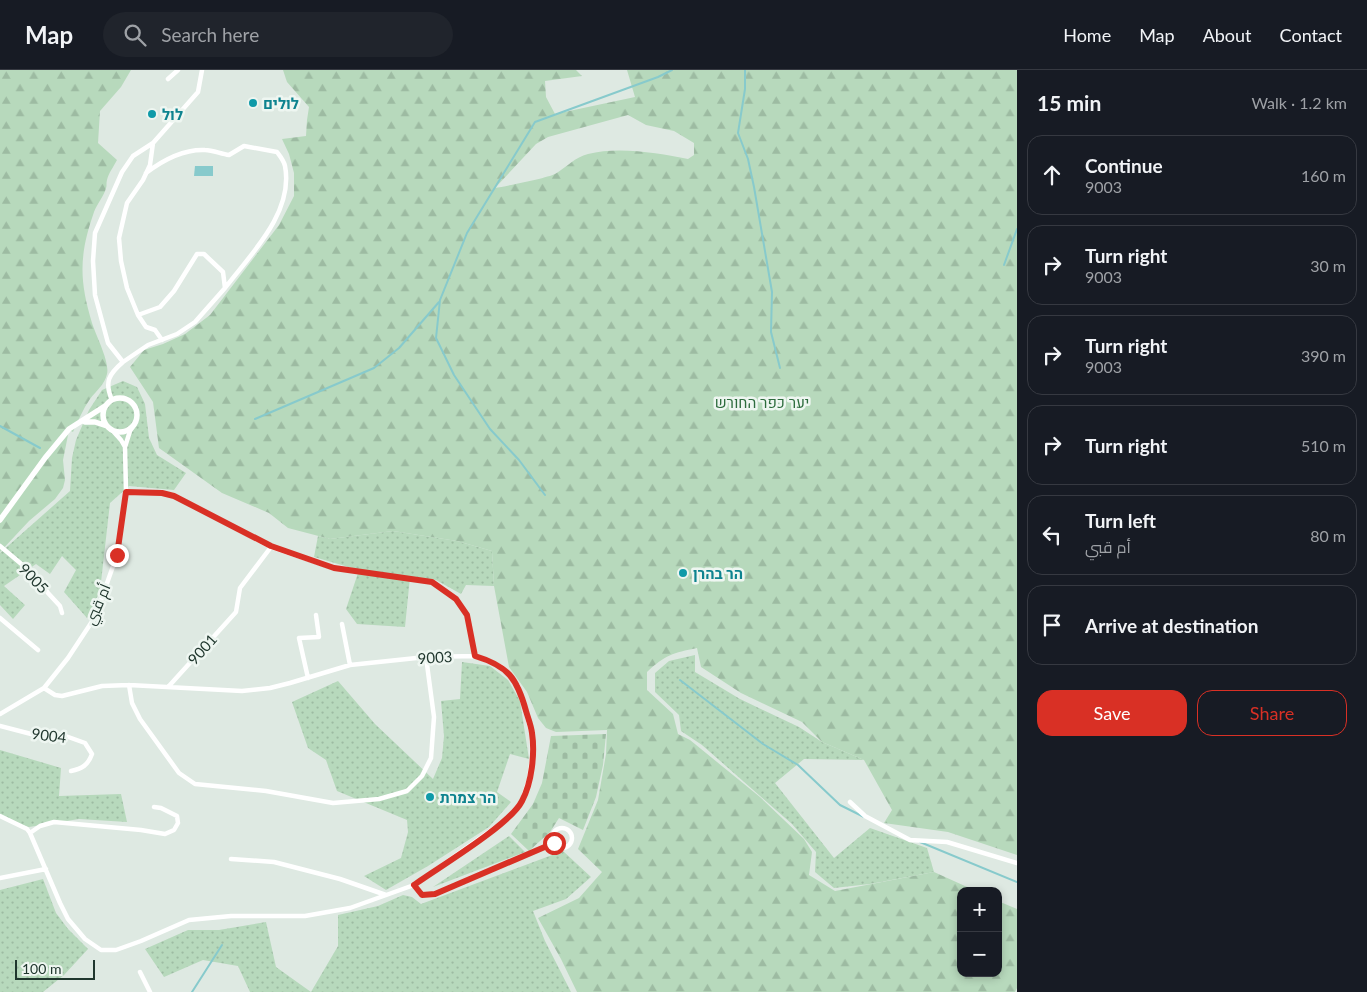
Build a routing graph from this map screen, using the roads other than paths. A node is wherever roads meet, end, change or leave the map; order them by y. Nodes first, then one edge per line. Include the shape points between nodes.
1 (178, 70) edge
2 (202, 70) edge
3 (168, 79) dead end
4 (153, 143) junction
5 (146, 174) junction
6 (225, 288) junction
7 (138, 315) junction
8 (162, 340) junction
9 (123, 362) junction
10 (112, 400) junction
11 (105, 406) junction
12 (78, 424) junction
13 (134, 425) junction
14 (110, 428) junction
15 (125, 447) junction
16 (126, 492) junction
17 (0, 520) edge
18 (0, 546) edge
19 (271, 546) junction
20 (62, 614) dead end
21 (316, 615) dead end
22 (0, 618) edge
23 (342, 624) dead end
24 (38, 650) dead end
25 (475, 656) junction
26 (426, 657) junction
27 (350, 666) junction
28 (308, 678) junction
29 (129, 685) junction
30 (169, 686) junction
31 (44, 688) junction
32 (0, 714) edge
33 (0, 726) edge
34 (71, 771) dead end
35 (850, 802) dead end
36 (154, 807) dead end
37 (0, 816) edge
38 (30, 833) junction
39 (554, 843) junction
40 (231, 859) dead end
41 (1017, 863) edge
42 (46, 869) junction
43 (0, 878) edge
44 (414, 885) junction
45 (386, 896) junction
46 (140, 972) dead end
47 (150, 992) edge

1 - 3 street
2 - 4 street via 198,92
4 - 5 street
4 - 9 street via 133,156 122,172 95,232 95,295 108,343
5 - 6 street via 184,152 206,150 229,155 244,146 277,152 285,164 285,198 271,228
5 - 7 street via 127,204 119,238 125,279
6 - 7 street via 223,272 204,254 197,254 160,307
6 - 8 street via 195,322
7 - 8 street via 146,327 155,330
8 - 9 street via 148,345
9 - 10 street via 107,383
10 - 11 street
10 - 13 street via 126,398 134,405 137,417
11 - 12 street
11 - 14 street via 103,418
12 - 14 street via 95,422
12 - 17 street via 45,458
13 - 14 street via 124,432
13 - 15 street, أم قبي
14 - 15 street
15 - 16 street, أم قبي
16 - 19 street via 174,496
16 - 31 street, أم قبي via 117,555 95,617
18 - 20 street, 9005 via 38,578 60,606
19 - 25 street via 334,568 432,582 456,599 467,615
19 - 30 street, 9001 via 240,588 236,612
21 - 28 street via 319,637 299,638
22 - 24 street
23 - 27 street
25 - 26 street, 9003
25 - 44 street, 9003 via 502,667 518,686 532,734 529,779 522,801 506,820
26 - 27 street, 9003
26 - 29 street via 434,718 431,758 422,776 407,791 379,799 333,803 195,784 179,773 140,719 132,703
27 - 28 street, 9003
28 - 30 street, 9003 via 242,691
29 - 30 street, 9003
29 - 31 street, 9003 via 102,686 62,696
31 - 32 street
33 - 34 street, 9004 via 35,734 60,734 86,743 92,754 89,763 80,770
35 - 41 street via 866,816 910,840 947,842
36 - 38 street via 177,816 174,830 165,834 54,822
37 - 38 street
38 - 42 street, 9003
39 - 39 street via 566,847 571,842 571,833 558,829 553,834
39 - 44 street via 435,894 422,895
40 - 45 street via 274,862 340,879
42 - 43 street
42 - 45 street, 9003 via 68,919 85,939 101,950 116,950 189,920 230,916 305,916 350,908
44 - 45 street, 9003
46 - 47 street

